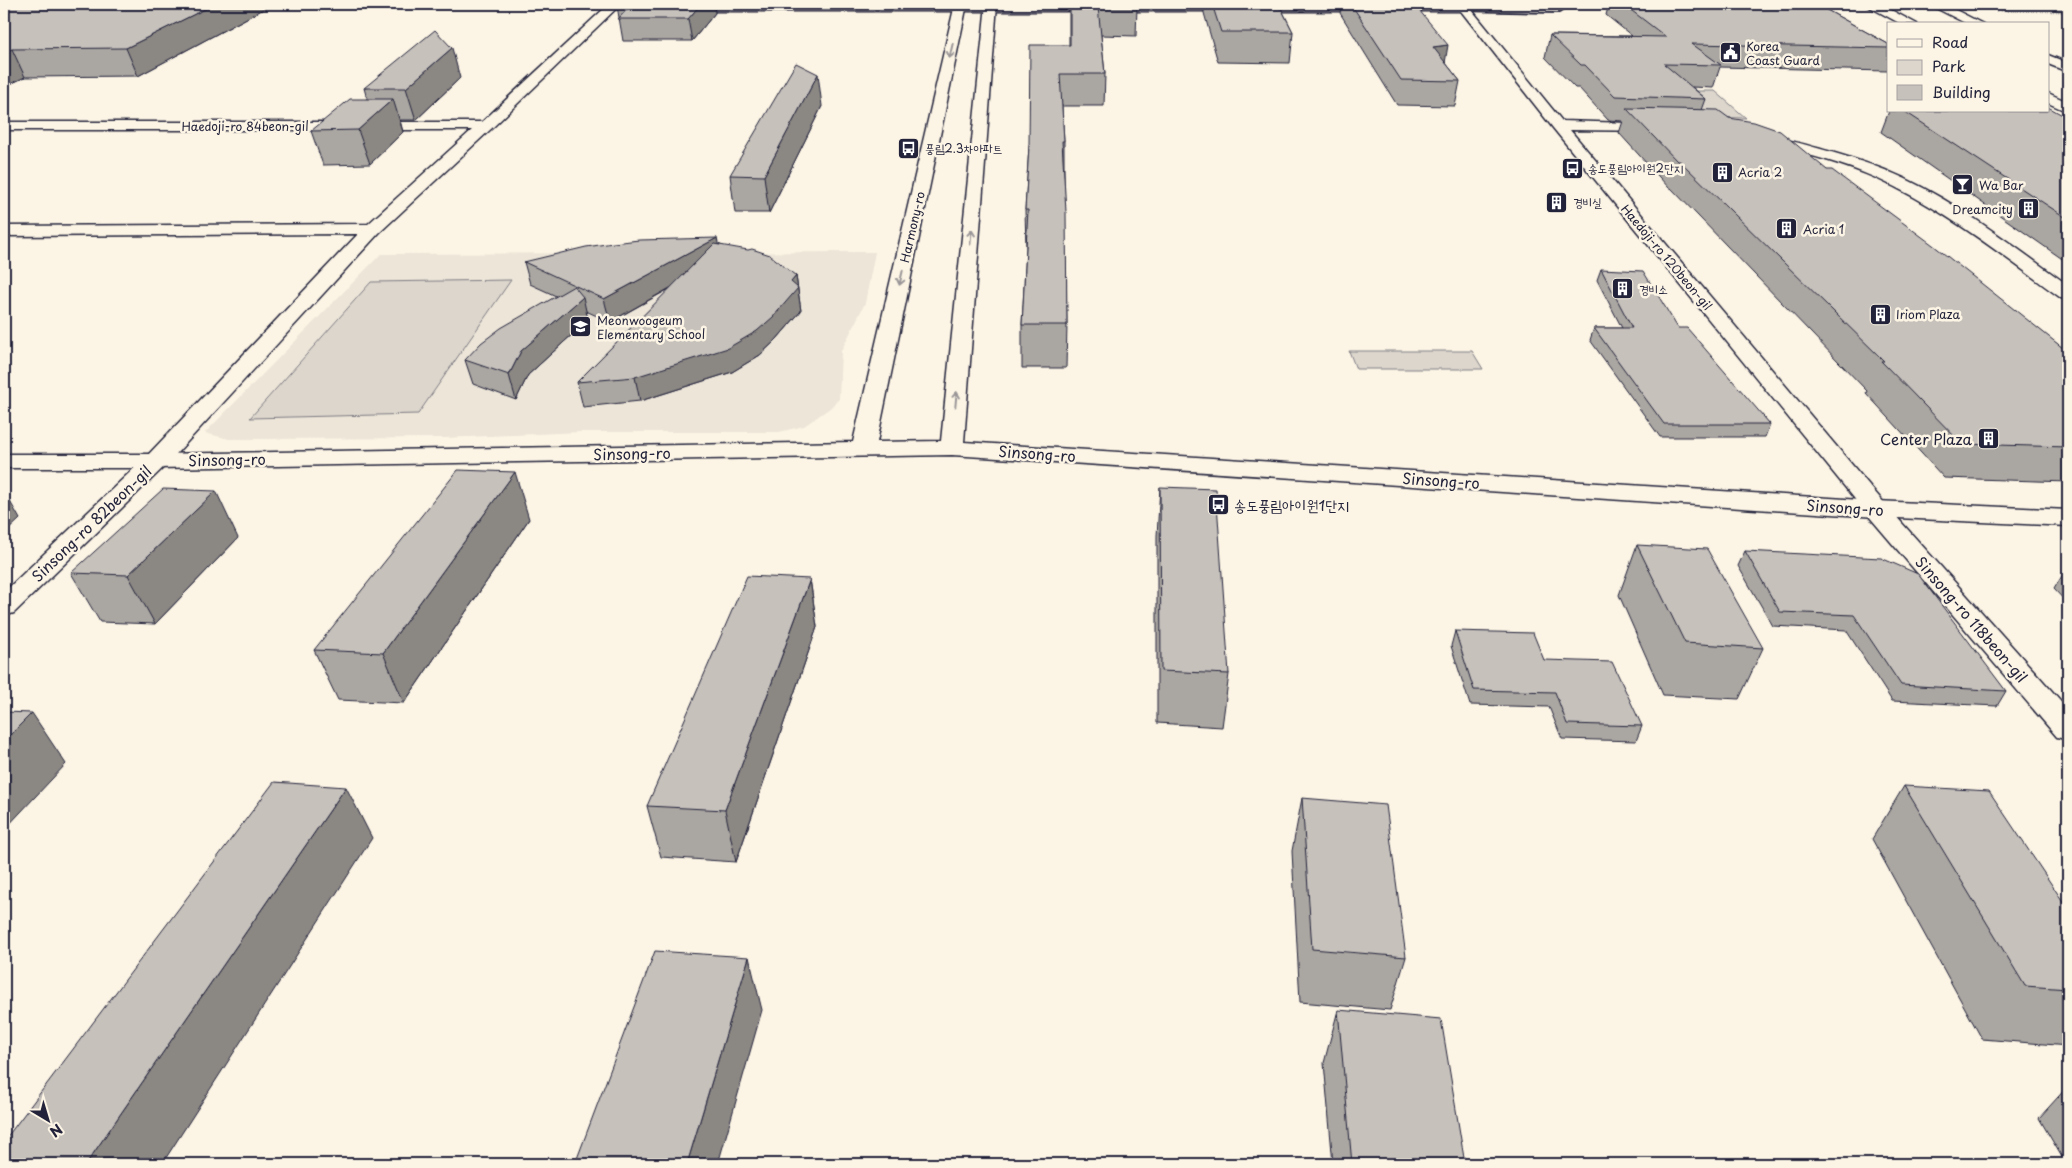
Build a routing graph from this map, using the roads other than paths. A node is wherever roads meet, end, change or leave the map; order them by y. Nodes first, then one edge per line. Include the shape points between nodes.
1 (1872, 4) edge
2 (1927, 4) edge
3 (1936, 4) edge
4 (961, 6) edge
5 (991, 6) edge
6 (1462, 6) edge
7 (618, 7) edge
8 (668, 8) edge
9 (1884, 8) edge
10 (1559, 9) dead end
11 (1955, 13) junction
12 (1908, 22) edge
13 (1973, 22) edge
14 (2050, 60) edge
15 (2068, 68) edge
16 (2050, 98) edge
17 (2068, 108) edge
18 (1558, 125) junction
19 (4, 126) edge
20 (486, 126) junction
21 (1675, 128) edge
22 (1755, 138) edge
23 (373, 229) junction
24 (4, 231) edge
25 (2068, 294) edge
26 (952, 448) junction
27 (862, 450) junction
28 (156, 460) junction
29 (4, 461) edge
30 (1876, 509) junction
31 (2068, 518) edge
32 (4, 607) edge
33 (2068, 729) edge

1 - 9 street
2 - 11 street
3 - 11 street
4 - 5 street
4 - 8 street
4 -> 27 street, Harmony-ro
5 - 6 street
26 -> 5 street
6 - 10 lane
6 - 18 street, Haedoji-ro 120beon-gil
7 - 20 street
9 - 12 street
11 - 13 street
14 - 15 street
16 - 17 street
18 - 21 street
18 - 30 street, Haedoji-ro 120beon-gil
19 - 20 street, Haedoji-ro 84beon-gil
20 - 23 street
22 - 25 street via 1823,154 1881,174 1949,210
23 - 24 street
23 - 28 street
26 - 27 street, Sinsong-ro
26 - 30 street, Sinsong-ro
27 - 28 street, Sinsong-ro
28 - 29 street, Sinsong-ro
28 - 32 street, Sinsong-ro 82beon-gil
30 - 31 street, Sinsong-ro
30 - 33 street, Sinsong-ro 118beon-gil

